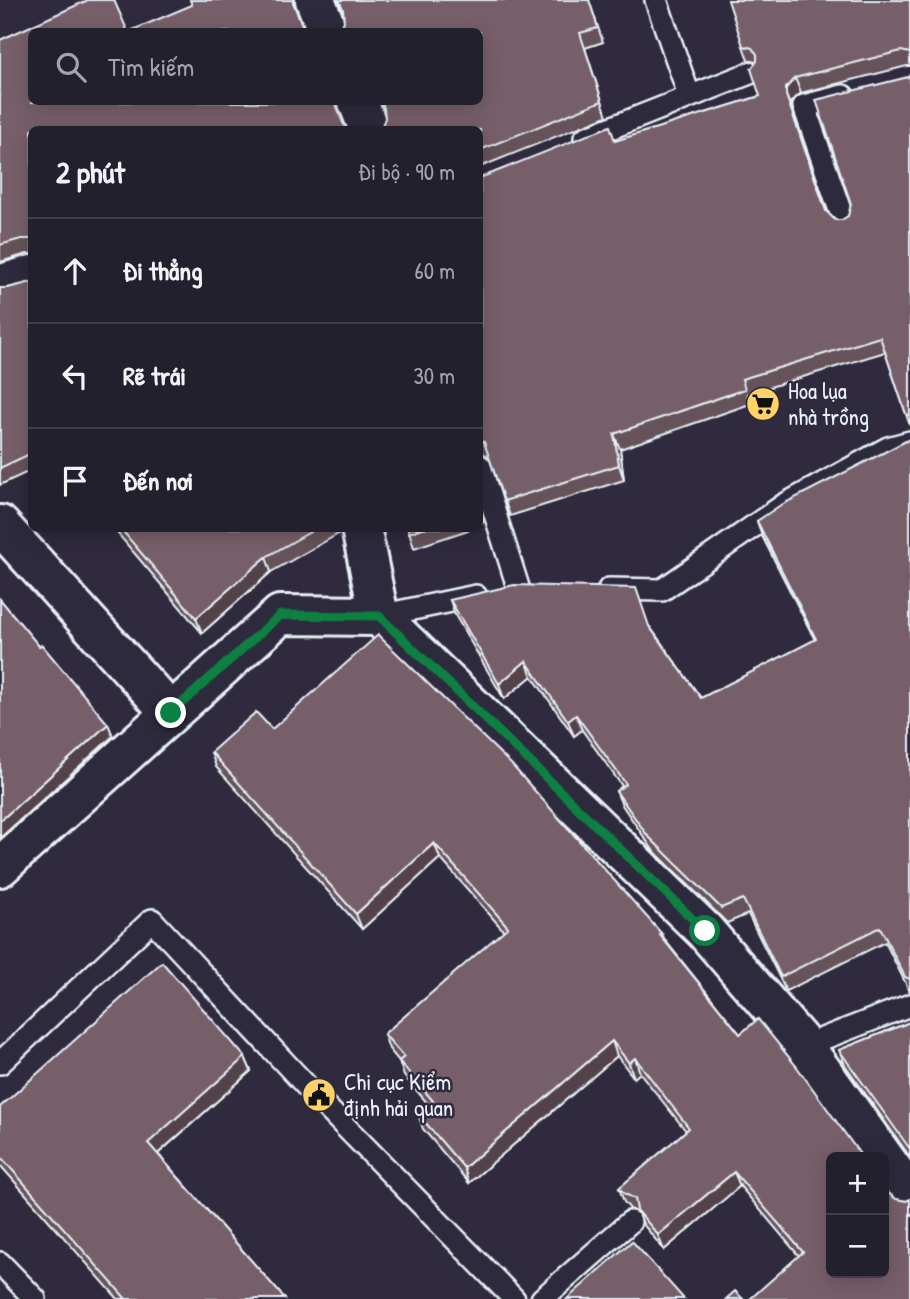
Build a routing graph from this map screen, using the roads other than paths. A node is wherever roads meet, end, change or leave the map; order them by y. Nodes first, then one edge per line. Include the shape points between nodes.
1 (314, 0) edge
2 (656, 0) edge
3 (326, 28) edge
4 (750, 73) edge
5 (857, 93) edge
6 (689, 95) junction
7 (359, 105) edge
8 (367, 126) edge
9 (566, 146) edge
10 (844, 222) edge
11 (910, 442) edge
12 (483, 476) edge
13 (0, 525) edge
14 (361, 532) edge
15 (518, 587) junction
16 (544, 587) edge
17 (583, 588) edge
18 (379, 616) junction
19 (171, 713) junction
20 (0, 867) edge
21 (910, 1005) edge
22 (804, 1046) junction
23 (0, 1063) edge
24 (910, 1194) edge
25 (629, 1222) edge
26 (0, 1263) edge
27 (35, 1299) edge
28 (514, 1299) edge
29 (542, 1299) edge

1 - 3 street
2 - 6 lane
4 - 6 lane
5 - 10 lane via 804,106
6 - 9 lane
7 - 8 street
11 - 17 lane via 888,449 784,505 662,590
12 - 15 lane
13 - 19 street
14 - 18 street
15 - 16 lane
15 - 18 lane
18 - 19 street via 280,615
18 - 22 street via 705,931
19 - 20 street
21 - 22 lane
22 - 24 street
23 - 28 lane via 152,920
25 - 29 lane
26 - 27 lane

